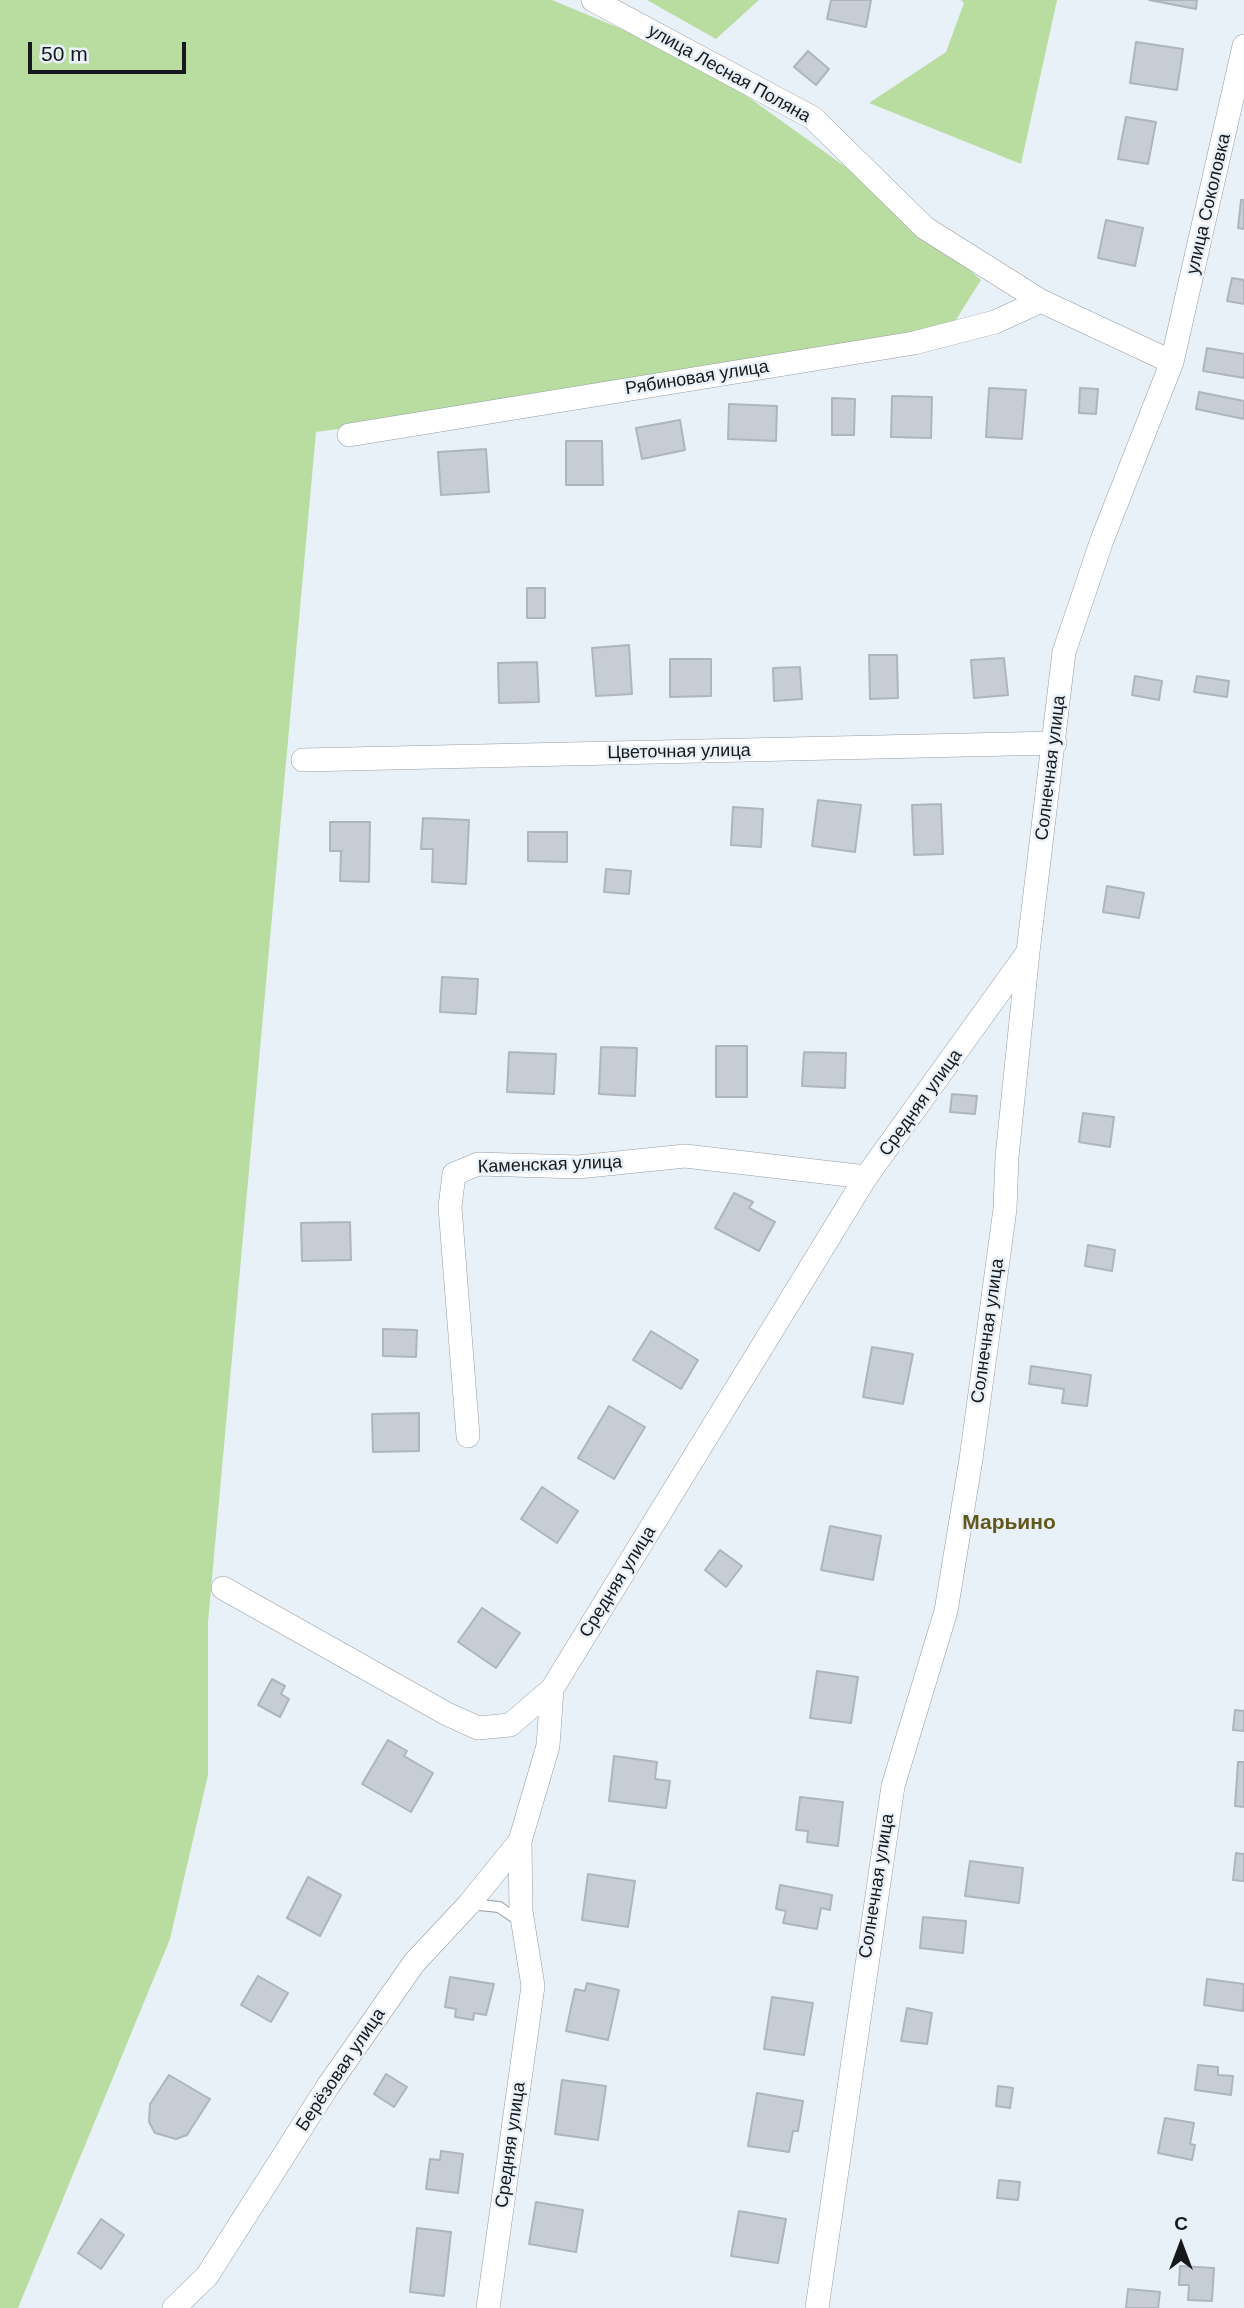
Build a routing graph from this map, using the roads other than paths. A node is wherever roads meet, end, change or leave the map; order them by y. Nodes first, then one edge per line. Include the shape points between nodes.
1 (593, 0) edge
2 (1244, 46) edge
3 (1041, 301) junction
4 (1172, 362) junction
5 (349, 435) dead end
6 (1055, 743) junction
7 (303, 760) dead end
8 (1028, 952) junction
9 (866, 1177) junction
10 (468, 1436) dead end
11 (223, 1588) dead end
12 (552, 1689) junction
13 (520, 1841) junction
14 (469, 1904) junction
15 (524, 1924) junction
16 (174, 2308) edge
17 (488, 2308) edge
18 (817, 2308) edge

1 - 3 street, улица Лесная Поляна via 813,118 925,228
2 - 4 street, улица Соколовка
3 - 4 street, улица Лесная Поляна
3 - 5 street, Рябиновая улица via 995,322 914,343
4 - 6 street, Солнечная улица via 1064,652
6 - 7 street, Цветочная улица
6 - 8 street, Солнечная улица
8 - 9 street, Средняя улица
8 - 18 street, Солнечная улица via 1005,1209 971,1459 946,1611 893,1786
9 - 10 street, Каменская улица via 685,1156 578,1167 478,1164 454,1174 450,1207
9 - 12 street, Средняя улица
11 - 12 street via 478,1728 510,1725
12 - 13 street, Средняя улица via 548,1746
13 - 14 street, Берёзовая улица
13 - 15 street, Средняя улица
14 - 15 lane via 499,1907
14 - 16 street, Берёзовая улица via 414,1963 328,2086 207,2276
15 - 17 street, Средняя улица via 533,1986

